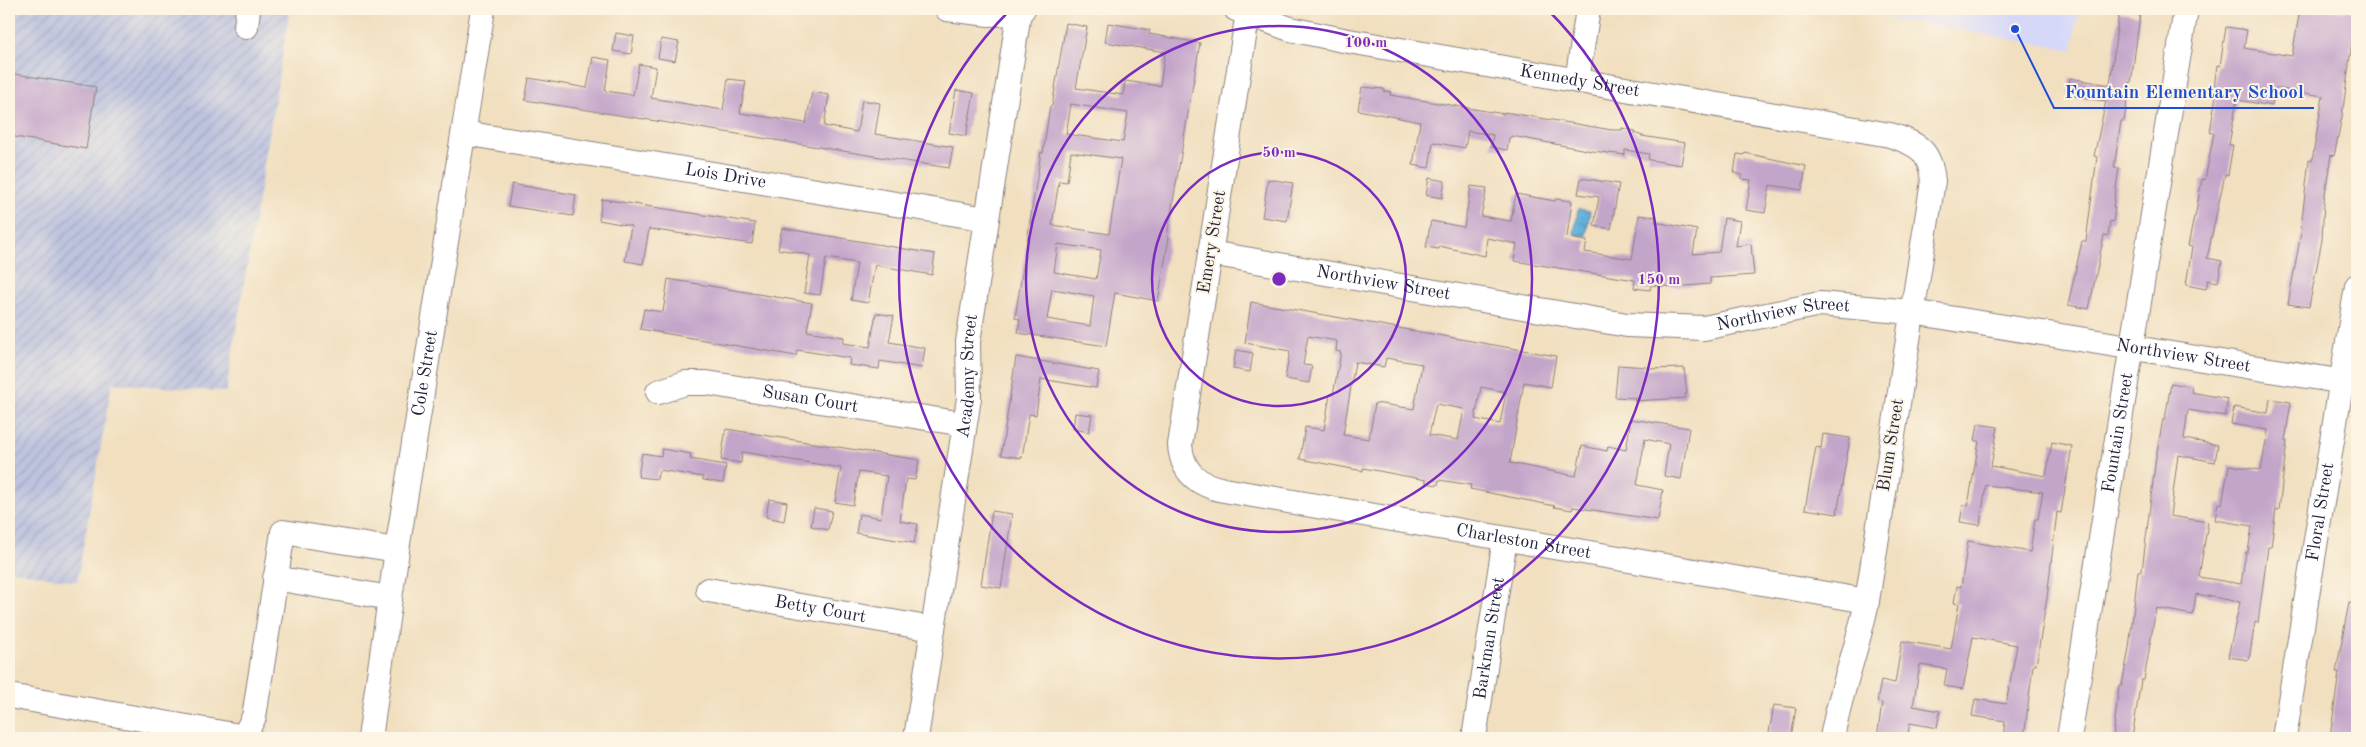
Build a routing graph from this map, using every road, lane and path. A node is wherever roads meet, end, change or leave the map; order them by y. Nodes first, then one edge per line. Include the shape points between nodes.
1 (482, 9) edge
2 (947, 9) edge
3 (1588, 9) edge
4 (2186, 9) edge
5 (1022, 11) edge
6 (1242, 11) edge
7 (1577, 82) junction
8 (464, 133) junction
9 (1923, 151) joint
10 (987, 219) junction
11 (1210, 253) junction
12 (2357, 286) edge
13 (1912, 312) junction
14 (2131, 348) junction
15 (2350, 383) edge
16 (658, 392) dead end
17 (964, 424) junction
18 (1188, 470) joint
19 (1505, 538) junction
20 (397, 550) junction
21 (274, 578) junction
22 (708, 590) dead end
23 (390, 598) junction
24 (1867, 601) junction
25 (933, 629) junction
26 (9, 696) edge
27 (245, 738) edge
28 (370, 738) edge
29 (916, 738) edge
30 (1474, 738) edge
31 (1832, 738) edge
32 (2069, 738) edge
33 (2284, 738) edge

1 - 8 street, Cole Street
2 - 5 street via 989,14
3 - 7 street
4 - 14 street, Fountain Street
5 - 10 street, Academy Street
6 - 7 street, Kennedy Street via 1290,29
6 - 11 street, Emery Street
7 - 9 street, Kennedy Street via 1890,134
8 - 10 street, Lois Drive
8 - 20 street, Cole Street
9 - 13 street, Blum Street via 1931,165 1933,182
10 - 17 street, Academy Street via 968,342 969,398
11 - 13 street, Northview Street via 1627,326 1704,328 1820,304
11 - 18 street, Emery Street via 1180,445
12 - 15 street, Floral Street
13 - 14 street, Northview Street
13 - 24 street, Blum Street
14 - 15 street, Northview Street
14 - 32 street, Fountain Street
15 - 33 street, Floral Street
16 - 17 street, Susan Court via 685,383 707,383
17 - 25 street, Academy Street
18 - 19 street, Charleston Street via 1197,481 1209,487
19 - 24 street, Charleston Street
19 - 30 street, Barkman Street
20 - 21 street via 283,532
20 - 23 street, Cole Street
21 - 23 street
21 - 27 street via 254,717
22 - 25 street, Betty Court
23 - 28 street, Cole Street
24 - 31 street, Blum Street via 1860,637 1838,702
25 - 29 street, Academy Street
26 - 27 street

